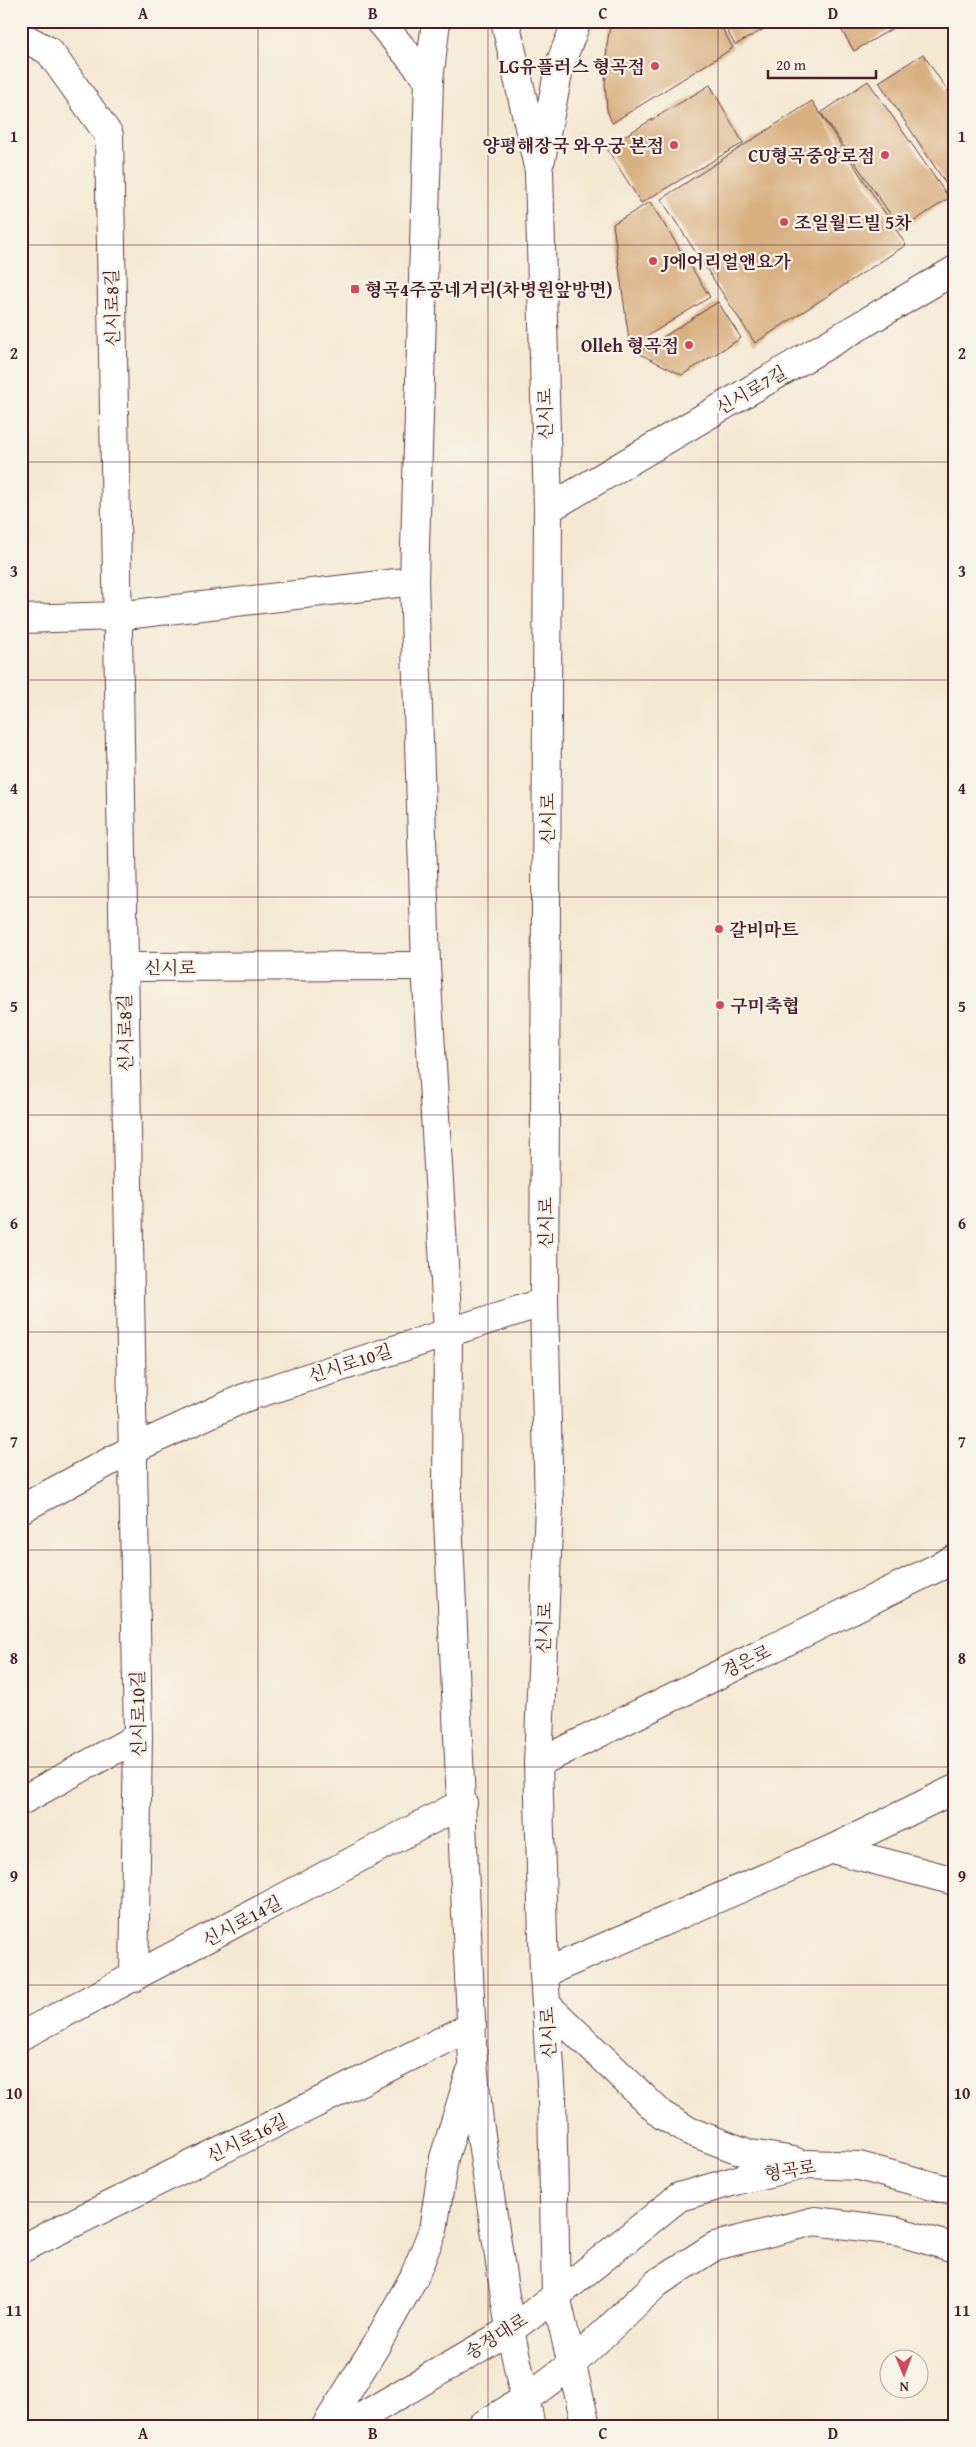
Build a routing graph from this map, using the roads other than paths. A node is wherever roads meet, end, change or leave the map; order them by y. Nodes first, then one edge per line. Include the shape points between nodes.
1 (379, 21) edge
2 (436, 21) edge
3 (505, 21) edge
4 (577, 21) edge
5 (21, 36) edge
6 (429, 80) junction
7 (539, 171) junction
8 (955, 270) edge
9 (548, 509) junction
10 (414, 581) junction
11 (118, 616) junction
12 (21, 619) edge
13 (426, 966) junction
14 (124, 967) junction
15 (544, 1302) junction
16 (448, 1331) junction
17 (133, 1449) junction
18 (21, 1509) edge
19 (955, 1559) edge
20 (138, 1737) junction
21 (538, 1763) junction
22 (955, 1789) edge
23 (21, 1801) edge
24 (462, 1803) junction
25 (832, 1849) junction
26 (955, 1881) edge
27 (544, 1972) junction
28 (134, 1978) junction
29 (547, 2005) junction
30 (472, 2026) junction
31 (21, 2036) edge
32 (473, 2063) junction
33 (808, 2164) junction
34 (955, 2192) edge
35 (636, 2231) joint
36 (955, 2248) edge
37 (21, 2249) edge
38 (556, 2296) junction
39 (510, 2330) junction
40 (571, 2365) junction
41 (524, 2400) junction
42 (326, 2426) edge
43 (346, 2426) edge
44 (481, 2426) edge
45 (531, 2426) edge
46 (586, 2426) edge

1 - 6 street
2 - 6 street
3 - 7 street, 신시로
4 - 7 street via 560,64
5 - 11 street, 신시로8길 via 49,51 109,135
6 - 10 street
7 - 9 street, 신시로
8 - 9 street, 신시로7길
9 - 15 street, 신시로
10 - 11 street
10 - 13 street
11 - 12 street
11 - 14 street, 신시로8길
13 - 14 street, 신시로
13 - 16 street
14 - 17 street, 신시로8길
15 - 16 street, 신시로10길
15 - 21 street, 신시로 via 549,1507
16 - 17 street, 신시로10길 via 244,1398
16 - 24 street via 447,1498
17 - 18 street, 신시로10길
17 - 20 street, 신시로10길
19 - 21 street, 경은로
20 - 23 street
20 - 28 street, 신시로10길
21 - 27 street, 신시로
22 - 25 street
24 - 28 street, 신시로14길
24 - 30 street
25 - 26 street
25 - 27 street
27 - 29 street, 신시로
28 - 31 street, 신시로14길
29 - 33 street via 662,2115 689,2131 750,2154
29 - 38 street, 신시로
30 - 32 street
30 - 37 street, 신시로16길
32 - 39 street
32 - 42 street via 444,2158 433,2230 414,2277
33 - 34 street, 형곡로 via 859,2166
33 - 35 street, 형곡로 via 679,2198
35 - 38 street, 송정대로
36 - 40 street via 896,2231 814,2221 715,2246 657,2283
38 - 39 street, 송정대로
38 - 40 street, 신시로
39 - 41 street
39 - 43 street, 송정대로
40 - 41 street
40 - 46 street, 신시로
41 - 44 street
41 - 45 street

